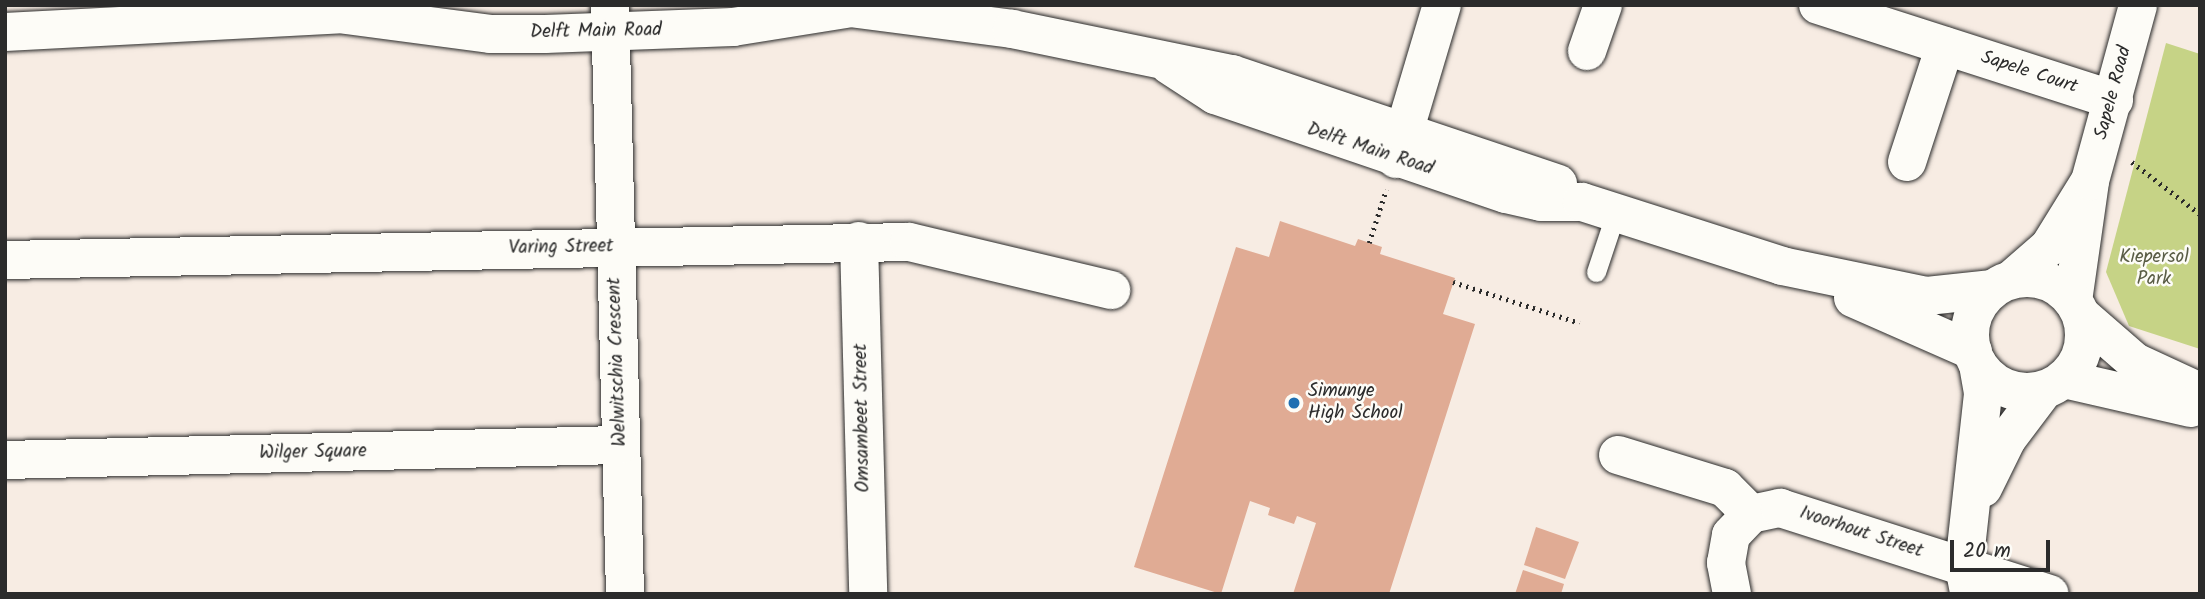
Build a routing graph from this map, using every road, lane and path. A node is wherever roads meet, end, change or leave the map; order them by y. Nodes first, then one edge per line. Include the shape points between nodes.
1 (461, 5) edge
2 (1443, 5) edge
3 (1603, 5) edge
4 (1818, 5) edge
5 (2138, 5) edge
6 (837, 7) edge
7 (346, 15) junction
8 (103, 16) edge
9 (628, 19) edge
10 (5, 32) edge
11 (1945, 46) junction
12 (1587, 51) dead end
13 (2114, 100) junction
14 (2103, 137) junction
15 (1400, 145) junction
16 (1907, 162) dead end
17 (2090, 181) junction
18 (1599, 207) junction
19 (2200, 214) edge
20 (859, 241) junction
21 (1369, 243) dead end
22 (615, 247) junction
23 (5, 260) edge
24 (1782, 265) junction
25 (1596, 272) dead end
26 (1453, 282) dead end
27 (2002, 284) junction
28 (1111, 290) dead end
29 (2077, 308) junction
30 (1580, 323) dead end
31 (1975, 358) junction
32 (2054, 384) junction
33 (2200, 392) edge
34 (2200, 409) edge
35 (621, 446) junction
36 (1618, 455) dead end
37 (5, 460) edge
38 (1973, 505) junction
39 (1745, 519) junction
40 (1967, 580) edge
41 (625, 594) edge
42 (868, 594) edge
43 (1732, 594) edge
44 (2050, 594) edge

1 - 7 street, Delft Main Road
2 - 15 street
3 - 12 street
4 - 11 street, Sapele Court
5 - 13 street, Sapele Road
6 - 9 street, Delft Main Road via 769,23
6 - 15 street, Delft Main Road via 1012,29 1169,65 1215,95
7 - 8 street, Delft Main Road
7 - 9 street, Delft Main Road via 490,34
8 - 10 street, Delft Main Road
9 - 22 street, Welwitschia Crescent
11 - 13 street, Sapele Court
11 - 16 street
13 - 14 street, Sapele Road
14 - 17 street, Sapele Road
14 - 19 path
15 - 18 street, Delft Main Road via 1518,197
15 - 21 path
17 - 27 street, Sapele Road via 2049,247
17 - 29 street, Sapele Road
18 - 24 street, Delft Main Road
18 - 25 lane
20 - 22 street, Varing Street
20 - 28 street, Varing Street via 940,246
20 - 42 street, Omsambeet Street
22 - 23 street, Varing Street
22 - 35 street, Welwitschia Crescent
24 - 27 street, Delft Main Road via 1927,296
24 - 31 street, Delft Main Road
26 - 30 path
27 - 29 street via 2046,281
27 - 31 street via 1973,317
29 - 32 street via 2082,350
29 - 33 street via 2135,362
31 - 32 street via 1999,385
31 - 38 street via 1983,393
32 - 34 street
32 - 38 street via 2007,439
35 - 37 street, Wilger Square
35 - 41 street, Welwitschia Crescent
36 - 39 street via 1725,488
38 - 40 street
39 - 40 street, Ivoorhout Street via 1780,508
39 - 43 street via 1727,549
40 - 44 street, Ivoorhout Street

